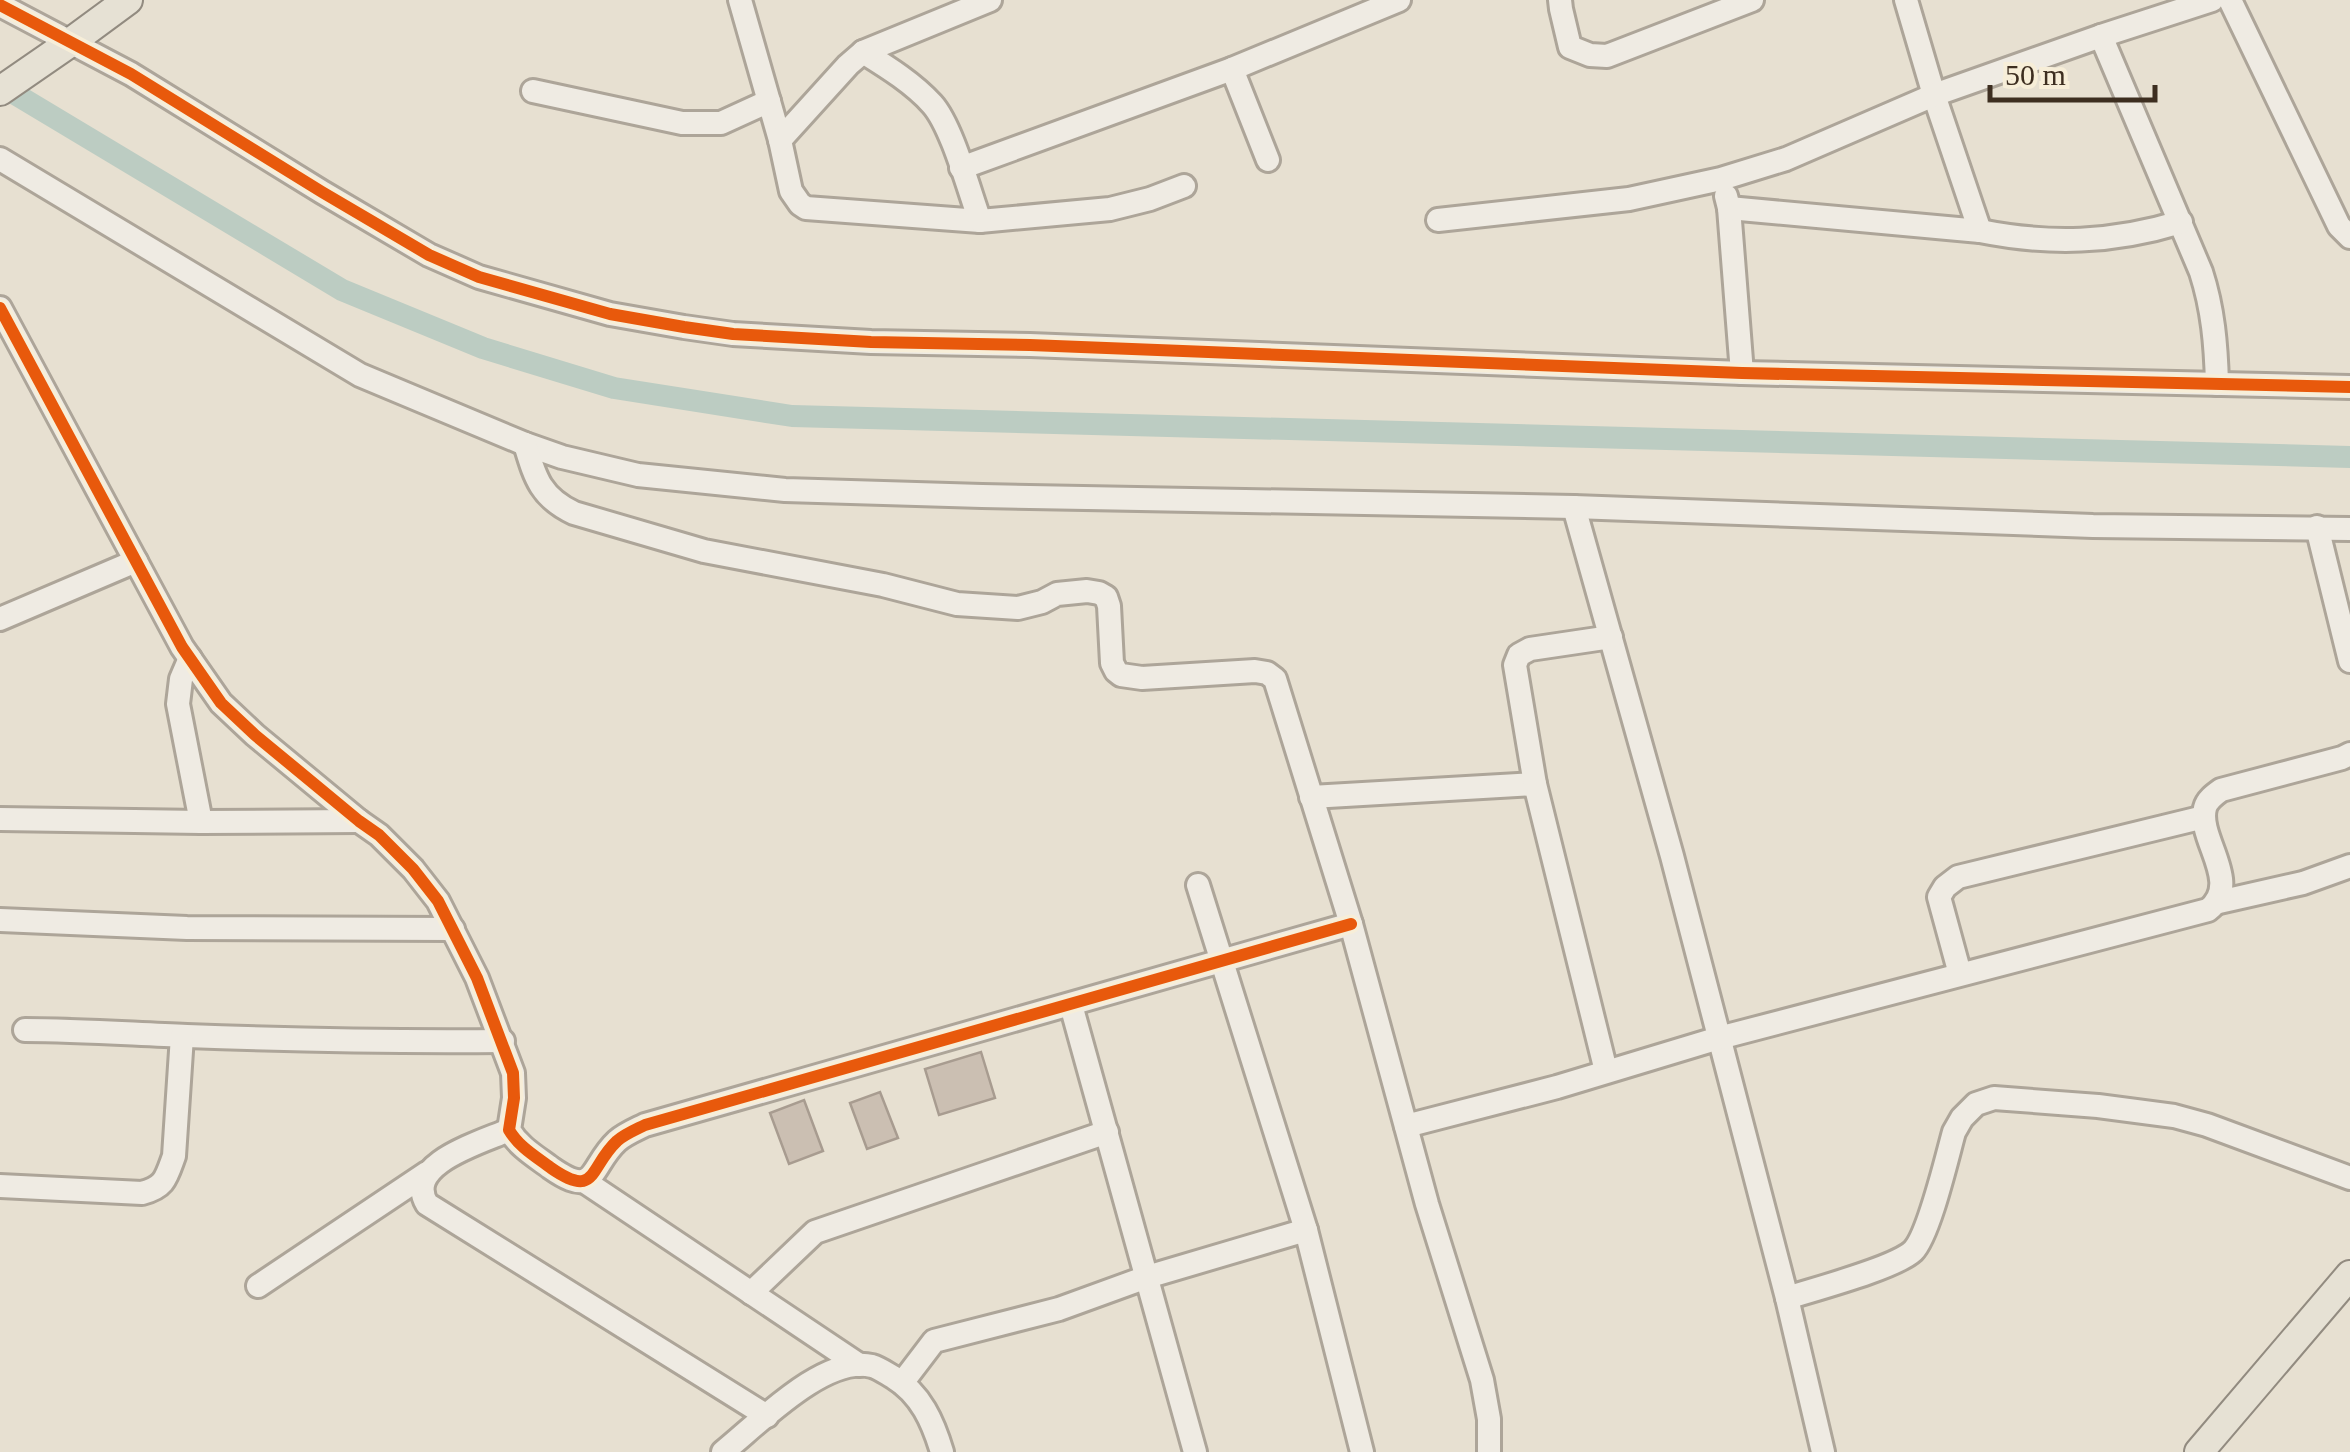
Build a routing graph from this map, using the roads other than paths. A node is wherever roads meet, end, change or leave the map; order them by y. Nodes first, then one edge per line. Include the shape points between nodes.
1 (128, 0) edge
2 (740, 0) edge
3 (990, 0) edge
4 (1399, 0) edge
5 (1560, 0) edge
6 (1682, 0) edge
7 (1752, 0) edge
8 (1906, 0) edge
9 (2212, 0) edge
10 (2230, 0) edge
11 (0, 5) edge
12 (1687, 24) junction
13 (2101, 36) junction
14 (63, 48) junction
15 (863, 52) junction
16 (1232, 69) junction
17 (0, 91) edge
18 (534, 92) dead end
19 (1934, 95) junction
20 (769, 100) junction
21 (780, 140) junction
22 (0, 159) edge
23 (1268, 160) dead end
24 (961, 168) junction
25 (1721, 178) junction
26 (1184, 186) dead end
27 (1728, 208) junction
28 (1438, 220) dead end
29 (980, 221) junction
30 (2181, 222) junction
31 (1980, 231) junction
32 (2350, 237) edge
33 (0, 308) edge
34 (1742, 374) junction
35 (2217, 384) junction
36 (2350, 387) edge
37 (525, 444) junction
38 (1574, 507) junction
39 (2317, 527) junction
40 (2350, 528) edge
41 (136, 562) junction
42 (0, 619) edge
43 (1611, 636) junction
44 (190, 658) junction
45 (2350, 660) edge
46 (2350, 754) edge
47 (1535, 784) junction
48 (1311, 797) junction
49 (2204, 817) junction
50 (0, 820) edge
51 (359, 821) junction
52 (201, 822) junction
53 (2350, 866) edge
54 (1198, 885) dead end
55 (2219, 902) junction
56 (0, 920) edge
57 (1350, 924) junction
58 (453, 929) junction
59 (1222, 962) junction
60 (1960, 974) junction
61 (1071, 1005) junction
62 (25, 1030) dead end
63 (182, 1036) junction
64 (1720, 1038) junction
65 (503, 1040) junction
66 (1606, 1072) junction
67 (1406, 1126) junction
68 (509, 1130) junction
69 (1107, 1132) junction
70 (428, 1174) junction
71 (2350, 1178) edge
72 (584, 1181) junction
73 (0, 1186) edge
74 (1306, 1230) junction
75 (2350, 1275) edge
76 (1147, 1277) junction
77 (258, 1286) dead end
78 (751, 1293) junction
79 (1788, 1298) junction
80 (859, 1365) junction
81 (902, 1383) junction
82 (768, 1416) junction
83 (723, 1452) edge
84 (942, 1452) edge
85 (1196, 1452) edge
86 (1362, 1452) edge
87 (1489, 1452) edge
88 (1823, 1452) edge
89 (2199, 1452) edge

1 - 14 main road
2 - 20 street
3 - 15 street
4 - 16 street
5 - 12 street via 1570,47 1590,55 1607,56
6 - 12 street
7 - 12 street
8 - 19 street
9 - 13 street
10 - 32 street
11 - 14 street
13 - 19 street
13 - 30 street
14 - 17 main road
14 - 34 street via 131,74 430,255 610,314 794,338
15 - 21 street
15 - 24 street via 933,105
16 - 23 street
16 - 24 street
18 - 20 street via 682,124 720,124
19 - 25 street via 1786,159
19 - 31 street
20 - 21 street
21 - 29 street via 791,191 806,208
22 - 37 street via 360,375
24 - 29 street
25 - 27 street
25 - 28 street via 1629,199
26 - 29 street via 1110,210
27 - 31 street
27 - 34 street
30 - 31 street via 2082,241
30 - 35 street via 2210,301
33 - 41 street
34 - 35 street
35 - 36 street
37 - 38 street via 638,476 785,490
37 - 48 street via 535,478 559,506 704,551 971,605 1018,608 1058,594 1099,593 1109,606 1112,663 1121,676 1255,672 1276,680
38 - 39 street via 2093,526
38 - 43 street
39 - 40 street
39 - 45 street
41 - 42 street
41 - 44 street
43 - 47 street via 1518,656
43 - 64 street
44 - 51 street via 238,722
44 - 52 street via 178,704
46 - 49 street via 2221,790 2210,798
47 - 48 street
47 - 66 street
48 - 57 street
49 - 55 street via 2222,882
49 - 60 street via 1958,877 1939,897
50 - 52 street
51 - 52 street
51 - 58 street via 426,884
53 - 55 street
54 - 59 street
55 - 60 street
56 - 58 street
57 - 59 street
57 - 67 street
58 - 65 street
59 - 61 street
59 - 74 street
60 - 64 street
61 - 69 street
61 - 72 street via 645,1126 614,1143
62 - 63 street
63 - 65 street
63 - 73 street via 174,1156 157,1189
64 - 66 street
64 - 79 street
65 - 68 street via 514,1085
66 - 67 street
67 - 87 street via 1482,1380
68 - 70 street via 446,1158
68 - 72 street via 566,1178
69 - 76 street
69 - 78 street via 815,1232
70 - 77 street
70 - 82 street via 422,1184 427,1204
71 - 79 street via 2174,1116 1994,1098 1976,1104 1954,1132 1913,1251
72 - 78 street
74 - 76 street
74 - 86 street
75 - 89 main road
76 - 81 street via 1059,1309 934,1341
76 - 85 street
78 - 80 street
79 - 88 street
80 - 81 street
80 - 82 street via 816,1377
81 - 84 street via 920,1400
82 - 83 street

